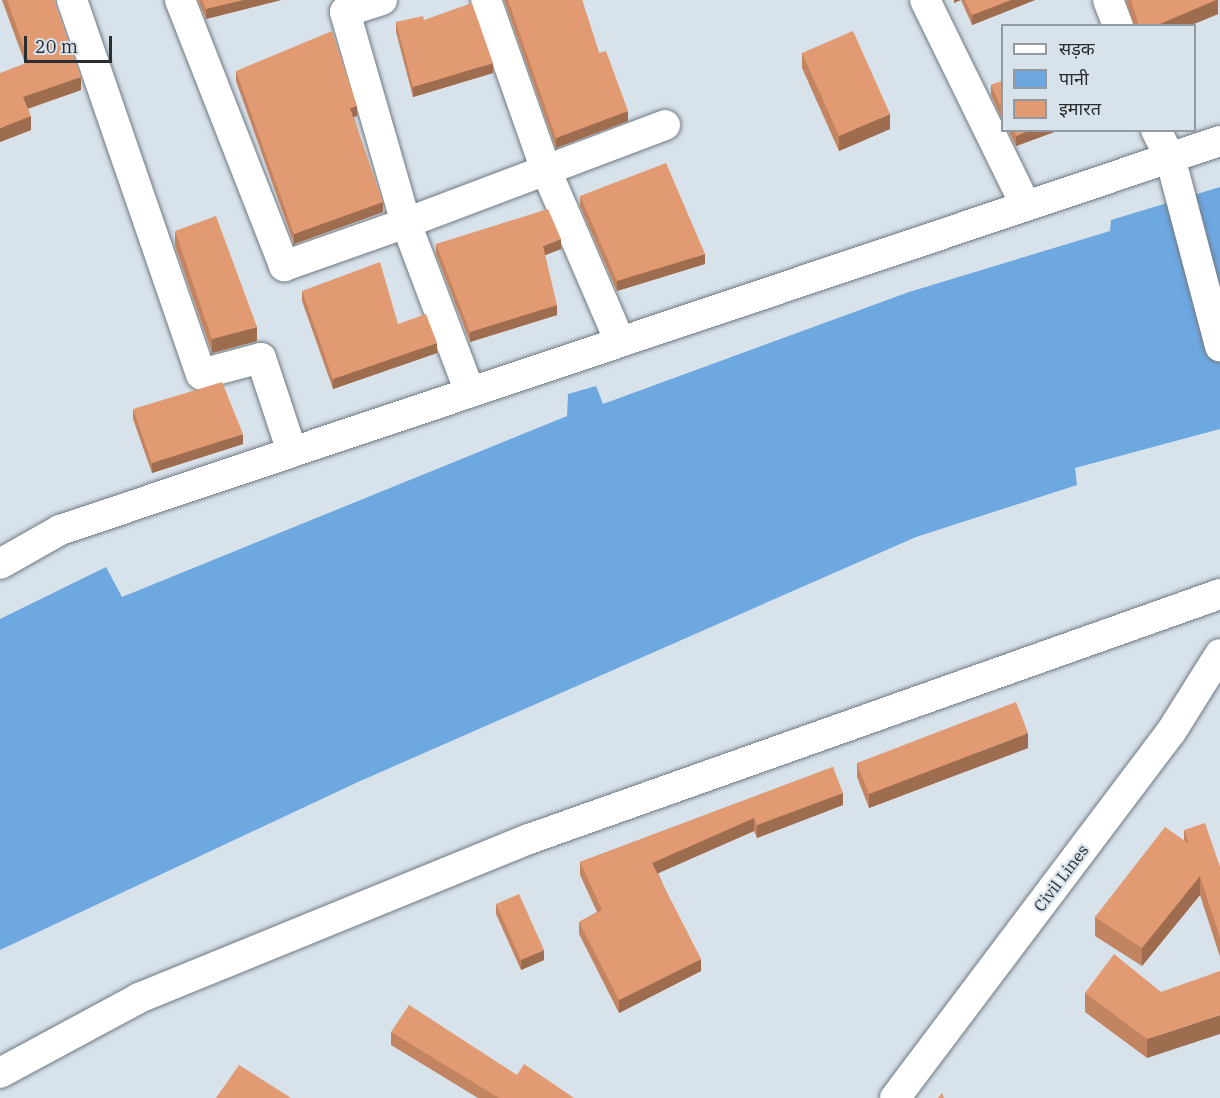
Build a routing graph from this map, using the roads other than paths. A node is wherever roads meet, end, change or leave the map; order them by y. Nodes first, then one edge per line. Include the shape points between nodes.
1 (72, 0) edge
2 (180, 0) edge
3 (382, 0) edge
4 (486, 0) edge
5 (925, 0) edge
6 (1108, 0) edge
7 (1117, 24) edge
8 (665, 125) dead end
9 (1157, 132) edge
10 (1220, 141) edge
11 (1174, 169) junction
12 (546, 170) junction
13 (1026, 206) junction
14 (406, 223) junction
15 (614, 328) dead end
16 (1220, 346) edge
17 (470, 392) junction
18 (292, 452) junction
19 (0, 564) edge
20 (1220, 594) edge
21 (1220, 654) edge
22 (0, 1073) edge
23 (895, 1098) edge

1 - 18 street via 201,374 261,358
2 - 14 street via 284,266
3 - 14 street via 345,12
4 - 12 street
5 - 13 street
6 - 7 street
8 - 12 street
9 - 11 street
10 - 11 street
11 - 13 street
11 - 16 street
12 - 14 street
12 - 15 street
13 - 17 street
14 - 17 street
17 - 18 street
18 - 19 street via 60,530
20 - 22 street via 529,839 139,998
21 - 23 street, Civil Lines via 1171,732

